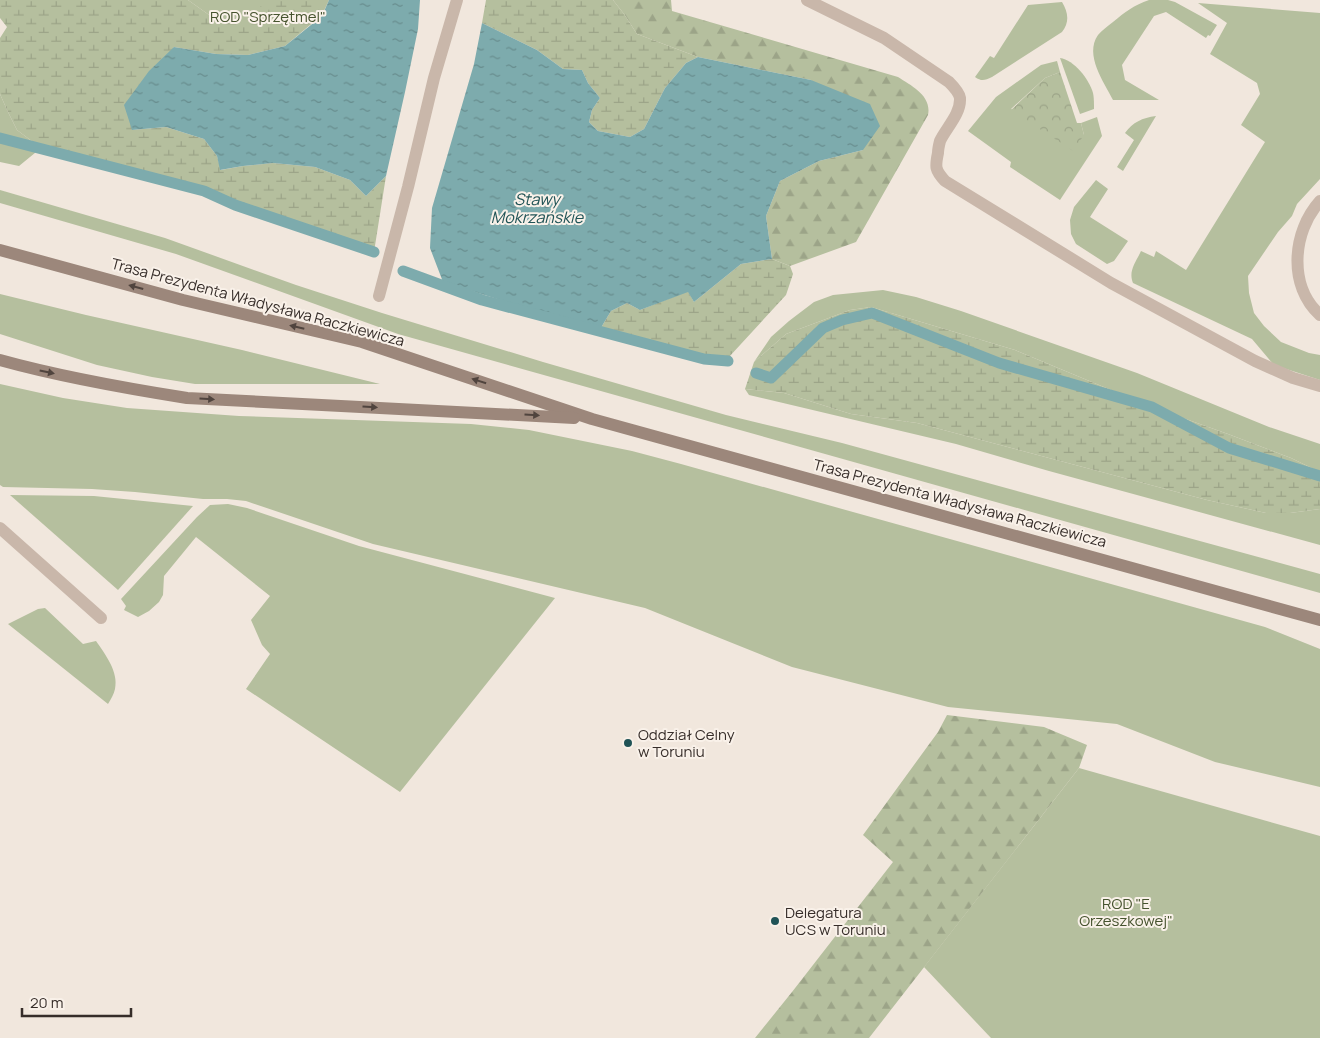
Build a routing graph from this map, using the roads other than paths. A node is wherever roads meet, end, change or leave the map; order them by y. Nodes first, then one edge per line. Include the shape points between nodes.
1 (457, 0) edge
2 (807, 0) edge
3 (1320, 201) edge
4 (0, 250) edge
5 (379, 296) dead end
6 (1320, 315) edge
7 (0, 360) edge
8 (1320, 386) edge
9 (592, 419) junction
10 (0, 528) edge
11 (101, 618) dead end
12 (1320, 620) edge

1 - 5 street
2 - 8 street via 884,38 955,89 960,99 941,140 936,164 936,170 945,181 1111,284 1255,362
3 - 6 street via 1302,233 1297,264 1304,293
9 -> 4 main road, Trasa Prezydenta Władysława Raczkiewicza via 362,342 183,300
7 -> 9 main road, Trasa Prezydenta Władysława Raczkiewicza via 40,371 187,398
9 - 12 main road, Trasa Prezydenta Władysława Raczkiewicza
10 - 11 street

